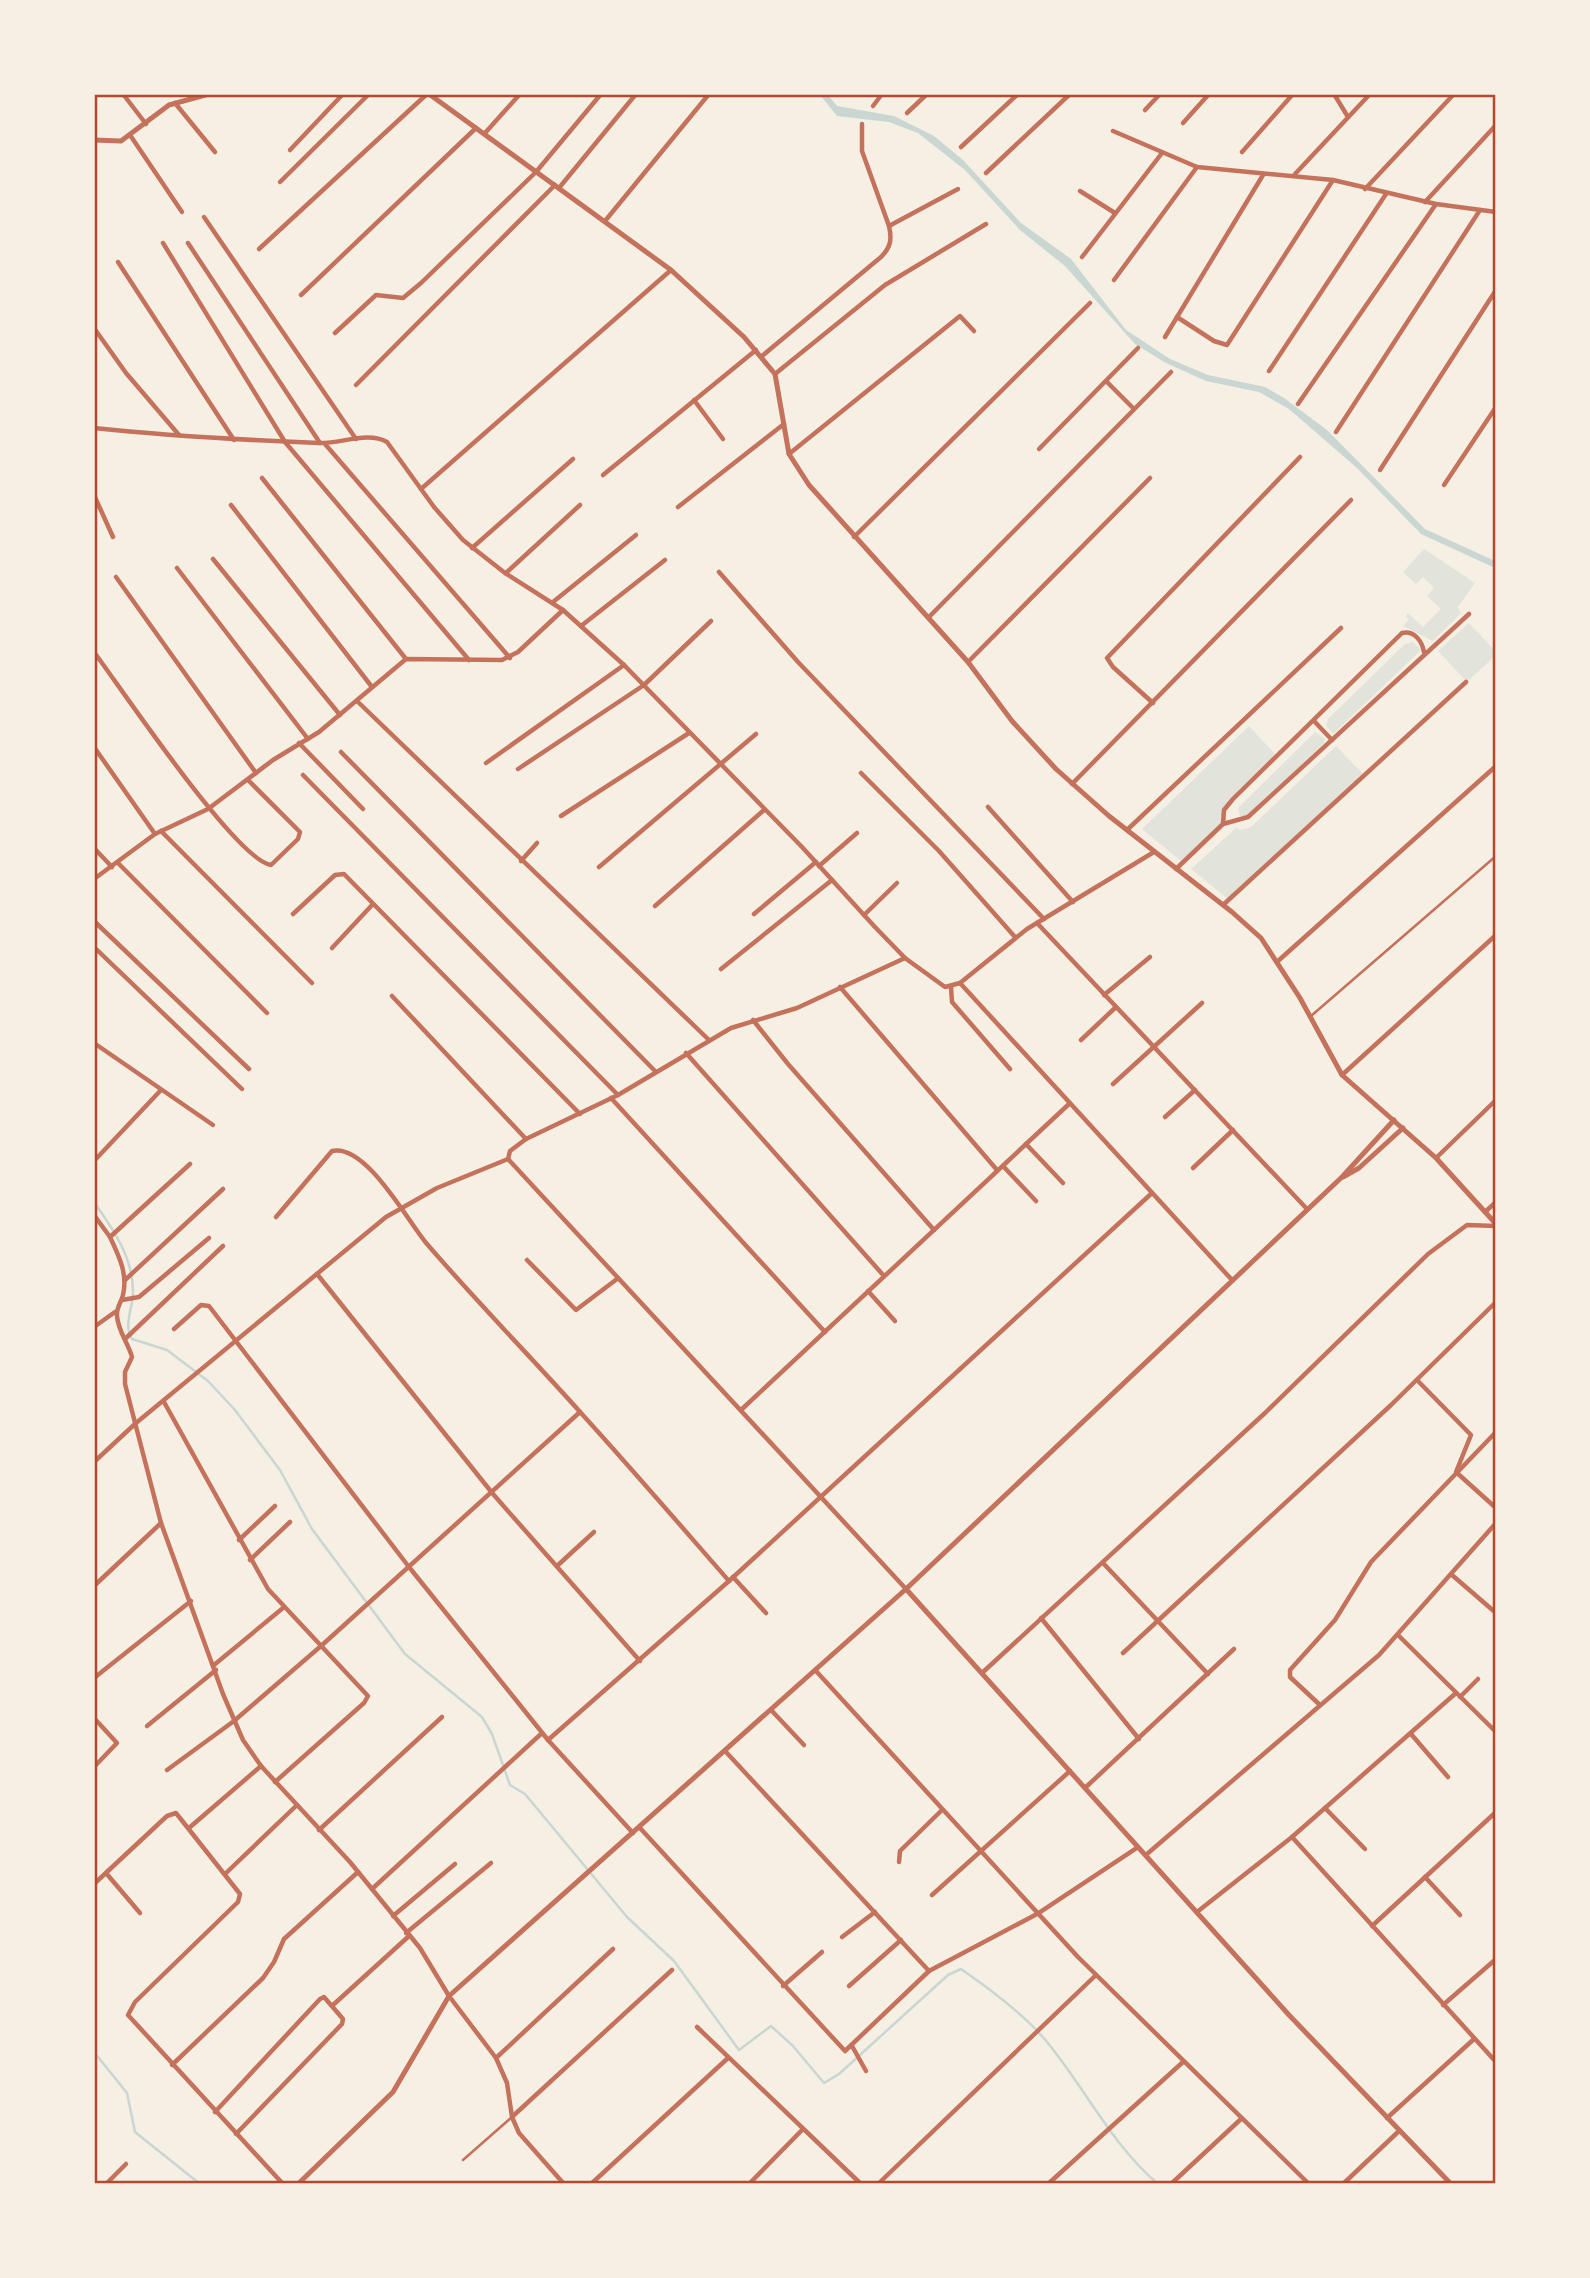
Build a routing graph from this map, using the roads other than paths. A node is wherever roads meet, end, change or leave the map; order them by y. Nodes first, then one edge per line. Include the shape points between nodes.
1 (122, 94) edge
2 (209, 94) edge
3 (343, 94) edge
4 (369, 94) edge
5 (428, 94) edge
6 (520, 94) edge
7 (601, 94) edge
8 (636, 94) edge
9 (709, 94) edge
10 (882, 94) edge
11 (927, 94) edge
12 (1018, 94) edge
13 (1070, 94) edge
14 (1160, 94) edge
15 (1209, 94) edge
16 (1293, 94) edge
17 (1334, 94) edge
18 (1370, 94) edge
19 (1454, 94) edge
20 (175, 103) junction
21 (873, 106) dead end
22 (1144, 110) dead end
23 (906, 113) dead end
24 (1348, 117) junction
25 (1182, 122) dead end
26 (146, 124) junction
27 (862, 124) dead end
28 (1496, 125) edge
29 (477, 127) junction
30 (1113, 131) dead end
31 (485, 133) junction
32 (130, 135) junction
33 (94, 140) edge
34 (961, 147) dead end
35 (290, 149) dead end
36 (215, 152) dead end
37 (1242, 152) dead end
38 (1162, 153) junction
39 (1197, 167) junction
40 (536, 172) junction
41 (986, 173) dead end
42 (1263, 174) junction
43 (1294, 175) junction
44 (1333, 180) junction
45 (280, 182) dead end
46 (557, 187) junction
47 (1365, 188) junction
48 (958, 189) dead end
49 (1080, 191) dead end
50 (1386, 194) junction
51 (1425, 201) junction
52 (1436, 204) junction
53 (1496, 204) edge
54 (1480, 210) junction
55 (1492, 211) edge
56 (182, 212) dead end
57 (1115, 213) junction
58 (204, 217) dead end
59 (605, 221) junction
60 (986, 224) dead end
61 (889, 226) junction
62 (163, 243) dead end
63 (188, 243) dead end
64 (260, 249) dead end
65 (1082, 257) dead end
66 (118, 262) dead end
67 (671, 270) junction
68 (1114, 280) dead end
69 (1496, 290) edge
70 (301, 295) dead end
71 (1090, 303) dead end
72 (1177, 317) junction
73 (94, 328) edge
74 (974, 331) dead end
75 (335, 333) dead end
76 (1165, 337) dead end
77 (1138, 348) dead end
78 (756, 350) junction
79 (762, 356) junction
80 (1269, 371) dead end
81 (1171, 372) dead end
82 (775, 374) junction
83 (1106, 381) junction
84 (356, 385) dead end
85 (694, 400) junction
86 (1298, 404) dead end
87 (1496, 407) edge
88 (1134, 409) junction
89 (784, 424) junction
90 (94, 428) edge
91 (1336, 432) dead end
92 (180, 436) junction
93 (723, 439) dead end
94 (233, 440) junction
95 (356, 440) junction
96 (285, 442) junction
97 (323, 444) junction
98 (1039, 449) dead end
99 (789, 454) junction
100 (1300, 457) dead end
101 (573, 459) dead end
102 (1380, 470) dead end
103 (603, 475) dead end
104 (262, 478) dead end
105 (1150, 478) dead end
106 (1444, 485) dead end
107 (421, 489) junction
108 (94, 495) edge
109 (1351, 500) dead end
110 (231, 505) dead end
111 (580, 505) dead end
112 (678, 507) dead end
113 (636, 535) dead end
114 (113, 537) dead end
115 (854, 537) junction
116 (472, 548) junction
117 (213, 559) dead end
118 (665, 560) dead end
119 (177, 568) dead end
120 (719, 572) dead end
121 (505, 573) junction
122 (116, 577) dead end
123 (552, 602) junction
124 (563, 610) junction
125 (1469, 614) dead end
126 (929, 617) junction
127 (711, 621) dead end
128 (581, 626) junction
129 (1340, 628) dead end
130 (94, 652) edge
131 (1424, 652) junction
132 (510, 658) junction
133 (406, 659) junction
134 (469, 661) junction
135 (968, 662) junction
136 (624, 665) junction
137 (1466, 682) dead end
138 (644, 685) junction
139 (372, 687) junction
140 (357, 701) junction
141 (1153, 703) junction
142 (340, 715) junction
143 (1314, 721) junction
144 (689, 733) junction
145 (756, 734) dead end
146 (308, 739) junction
147 (1332, 740) junction
148 (299, 743) junction
149 (94, 747) edge
150 (341, 752) dead end
151 (486, 763) dead end
152 (720, 766) junction
153 (1496, 766) edge
154 (518, 769) dead end
155 (256, 773) junction
156 (861, 774) dead end
157 (303, 775) dead end
158 (248, 780) junction
159 (1071, 784) junction
160 (988, 807) dead end
161 (208, 809) junction
162 (363, 809) dead end
163 (764, 810) junction
164 (561, 816) dead end
165 (1223, 824) junction
166 (1127, 830) junction
167 (158, 833) junction
168 (857, 833) dead end
169 (537, 843) dead end
170 (94, 848) edge
171 (1153, 854) junction
172 (1496, 856) edge
173 (521, 861) junction
174 (118, 863) junction
175 (818, 864) junction
176 (112, 867) junction
177 (598, 867) dead end
178 (1176, 869) junction
179 (94, 879) edge
180 (832, 880) junction
181 (897, 883) dead end
182 (1073, 902) junction
183 (373, 904) junction
184 (1223, 905) junction
185 (655, 906) dead end
186 (293, 914) dead end
187 (754, 914) dead end
188 (863, 915) junction
189 (1044, 919) junction
190 (94, 920) edge
191 (1037, 923) junction
192 (1496, 936) edge
193 (1015, 937) junction
194 (94, 947) edge
195 (332, 948) dead end
196 (1150, 957) dead end
197 (905, 958) junction
198 (1278, 961) junction
199 (721, 969) dead end
200 (312, 983) dead end
201 (960, 983) junction
202 (840, 987) junction
203 (951, 987) junction
204 (1104, 995) junction
205 (392, 996) dead end
206 (1202, 1003) dead end
207 (1116, 1007) junction
208 (267, 1013) dead end
209 (1311, 1016) junction
210 (754, 1020) junction
211 (709, 1040) junction
212 (1081, 1040) dead end
213 (94, 1043) edge
214 (1154, 1046) junction
215 (686, 1053) junction
216 (249, 1069) dead end
217 (1010, 1069) dead end
218 (656, 1071) junction
219 (1342, 1075) junction
220 (1113, 1084) dead end
221 (242, 1089) dead end
222 (161, 1090) junction
223 (1195, 1090) junction
224 (618, 1095) junction
225 (611, 1098) junction
226 (1496, 1100) edge
227 (1069, 1104) junction
228 (580, 1114) junction
229 (1165, 1117) dead end
230 (1394, 1120) junction
231 (214, 1125) dead end
232 (1402, 1128) junction
233 (1233, 1130) junction
234 (526, 1139) junction
235 (1026, 1144) junction
236 (1436, 1158) junction
237 (508, 1159) junction
238 (94, 1161) edge
239 (190, 1164) dead end
240 (1000, 1168) junction
241 (1193, 1168) dead end
242 (1342, 1177) junction
243 (1063, 1183) dead end
244 (223, 1189) dead end
245 (1152, 1193) junction
246 (1036, 1201) dead end
247 (1496, 1202) edge
248 (399, 1208) junction
249 (1307, 1209) junction
250 (1485, 1212) junction
251 (94, 1215) edge
252 (276, 1217) dead end
253 (1496, 1225) edge
254 (934, 1230) junction
255 (111, 1236) junction
256 (209, 1238) dead end
257 (223, 1246) dead end
258 (527, 1260) dead end
259 (317, 1274) junction
260 (884, 1276) junction
261 (617, 1279) junction
262 (125, 1280) junction
263 (1232, 1280) junction
264 (868, 1292) junction
265 (123, 1300) junction
266 (1496, 1302) edge
267 (116, 1311) junction
268 (895, 1321) dead end
269 (94, 1327) edge
270 (174, 1329) dead end
271 (825, 1332) junction
272 (125, 1338) junction
273 (238, 1339) junction
274 (1418, 1380) junction
275 (164, 1402) junction
276 (741, 1410) junction
277 (580, 1412) junction
278 (136, 1423) junction
279 (1496, 1432) edge
280 (94, 1462) edge
281 (1456, 1472) junction
282 (493, 1494) junction
283 (820, 1495) junction
284 (275, 1506) dead end
285 (1496, 1508) edge
286 (290, 1522) dead end
287 (161, 1523) junction
288 (1496, 1523) edge
289 (1488, 1531) junction
290 (594, 1532) dead end
291 (1496, 1536) edge
292 (239, 1540) junction
293 (250, 1560) junction
294 (1103, 1563) junction
295 (557, 1566) junction
296 (409, 1567) junction
297 (1452, 1575) junction
298 (731, 1579) junction
299 (94, 1586) edge
300 (906, 1589) junction
301 (191, 1601) junction
302 (283, 1608) junction
303 (766, 1613) dead end
304 (1496, 1613) edge
305 (1041, 1619) junction
306 (1157, 1620) junction
307 (1398, 1635) junction
308 (321, 1646) junction
309 (1234, 1649) dead end
310 (1123, 1653) dead end
311 (640, 1661) junction
312 (215, 1667) junction
313 (816, 1671) junction
314 (982, 1673) junction
315 (1208, 1674) junction
316 (94, 1678) edge
317 (1478, 1679) dead end
318 (1458, 1695) junction
319 (1320, 1705) junction
320 (772, 1711) junction
321 (442, 1717) dead end
322 (94, 1718) edge
323 (234, 1721) junction
324 (147, 1727) dead end
325 (1496, 1732) edge
326 (542, 1733) junction
327 (1411, 1734) junction
328 (1139, 1739) junction
329 (548, 1740) junction
330 (804, 1745) dead end
331 (726, 1752) junction
332 (261, 1766) junction
333 (94, 1767) edge
334 (167, 1770) dead end
335 (1070, 1771) junction
336 (1448, 1777) dead end
337 (275, 1782) junction
338 (1086, 1787) junction
339 (297, 1805) junction
340 (1325, 1808) junction
341 (942, 1810) junction
342 (1496, 1812) edge
343 (189, 1828) junction
344 (640, 1828) junction
345 (319, 1830) junction
346 (634, 1834) junction
347 (1292, 1837) junction
348 (1139, 1846) junction
349 (1365, 1849) dead end
350 (980, 1853) junction
351 (1147, 1854) junction
352 (899, 1862) dead end
353 (491, 1863) dead end
354 (455, 1864) dead end
355 (358, 1872) junction
356 (106, 1873) junction
357 (225, 1874) junction
358 (1425, 1877) junction
359 (94, 1884) edge
360 (372, 1889) junction
361 (932, 1895) dead end
362 (875, 1912) junction
363 (1197, 1912) junction
364 (139, 1913) dead end
365 (1037, 1914) junction
366 (1460, 1915) dead end
367 (393, 1916) junction
368 (1372, 1926) junction
369 (408, 1935) junction
370 (842, 1937) dead end
371 (901, 1940) junction
372 (613, 1949) dead end
373 (822, 1952) dead end
374 (1496, 1959) edge
375 (672, 1970) dead end
376 (929, 1971) junction
377 (1096, 1975) junction
378 (783, 1986) junction
379 (849, 1986) dead end
380 (449, 1996) junction
381 (332, 2005) junction
382 (1443, 2005) junction
383 (697, 2027) dead end
384 (1474, 2039) junction
385 (850, 2048) junction
386 (496, 2058) junction
387 (728, 2058) junction
388 (1183, 2062) junction
389 (1496, 2062) edge
390 (172, 2065) junction
391 (866, 2071) dead end
392 (215, 2112) junction
393 (512, 2117) junction
394 (1387, 2118) junction
395 (1241, 2119) junction
396 (803, 2129) junction
397 (1399, 2131) junction
398 (236, 2134) junction
399 (463, 2160) dead end
400 (126, 2164) dead end
401 (106, 2183) edge
402 (283, 2183) edge
403 (298, 2183) edge
404 (564, 2183) edge
405 (591, 2183) edge
406 (749, 2183) edge
407 (861, 2183) edge
408 (878, 2183) edge
409 (1048, 2183) edge
410 (1172, 2183) edge
411 (1309, 2183) edge
412 (1343, 2183) edge
413 (1451, 2183) edge

1 - 26 street
2 - 20 street
3 - 35 street
4 - 45 street
5 - 29 street
5 - 64 street
6 - 31 street
7 - 40 street
8 - 46 street
9 - 59 street
10 - 21 street
11 - 23 street
12 - 34 street
13 - 41 street
14 - 22 street
15 - 25 street
16 - 37 street
17 - 24 street
18 - 24 street
19 - 47 street
20 - 26 street
20 - 36 street
24 - 43 street
26 - 32 street
27 - 61 street via 862,151
28 - 51 street
29 - 31 street
29 - 70 street
30 - 38 street
31 - 40 street
32 - 33 street via 121,141
32 - 56 street
38 - 39 street
38 - 57 street
39 - 42 street
39 - 68 street
40 - 46 street
40 - 75 street via 408,295 376,295
42 - 43 street
42 - 72 street
43 - 44 street
44 - 47 street
44 - 72 street via 1227,345
46 - 59 street
46 - 84 street
47 - 50 street
48 - 61 street
49 - 57 street
50 - 51 street
50 - 80 street
51 - 52 street
52 - 54 street
52 - 86 street
53 - 55 street
54 - 55 street
54 - 91 street
57 - 65 street
58 - 95 street
59 - 67 street
60 - 82 street via 885,285
61 - 79 street via 892,238 886,252
62 - 96 street
63 - 97 street
66 - 94 street
67 - 78 street
67 - 107 street
69 - 102 street
71 - 115 street
72 - 76 street
73 - 92 street
74 - 99 street via 960,316
77 - 83 street
78 - 79 street
78 - 85 street
79 - 82 street
81 - 88 street
82 - 89 street
83 - 88 street
83 - 98 street
85 - 93 street
85 - 103 street
87 - 106 street
88 - 126 street
89 - 99 street
89 - 112 street
90 - 92 street
92 - 94 street
94 - 96 street
95 - 97 street
95 - 107 street via 374,437 387,442
96 - 97 street
96 - 134 street
97 - 132 street
99 - 115 street
100 - 141 street via 1107,658
101 - 116 street
104 - 133 street
105 - 135 street
107 - 116 street
108 - 114 street
109 - 141 street
110 - 139 street
111 - 121 street
113 - 123 street
115 - 126 street
116 - 121 street
117 - 142 street
118 - 128 street
119 - 146 street
120 - 189 street via 798,662
121 - 123 street
122 - 155 street
123 - 124 street
124 - 128 street
124 - 132 street
125 - 131 street
126 - 135 street
127 - 138 street
128 - 136 street
129 - 166 street
130 - 161 street
131 - 143 street via 1417,637 1402,633
131 - 147 street
132 - 134 street
133 - 134 street
133 - 139 street
135 - 159 street via 1012,721
136 - 138 street
136 - 151 street
137 - 184 street
138 - 144 street
138 - 154 street
139 - 140 street
140 - 142 street
140 - 173 street
141 - 159 street
142 - 146 street
143 - 147 street
143 - 165 street via 1233,799 1224,810
144 - 152 street
144 - 164 street
145 - 152 street
146 - 148 street
147 - 165 street via 1248,817
148 - 155 street
148 - 162 street
149 - 167 street
150 - 218 street
152 - 163 street
152 - 177 street
153 - 198 street
155 - 158 street
156 - 193 street via 939,851
157 - 224 street
158 - 161 street
158 - 161 street via 300,832 271,865
159 - 166 street
160 - 182 street
161 - 167 street
163 - 175 street
163 - 185 street
165 - 178 street
166 - 171 street
167 - 174 street
167 - 200 street
168 - 175 street
169 - 173 street
170 - 176 street
171 - 178 street
171 - 182 street
172 - 209 lane
173 - 211 street
174 - 176 street
174 - 208 street
175 - 180 street
175 - 187 street
176 - 179 street
178 - 184 street
180 - 188 street
180 - 199 street
181 - 188 street
182 - 189 street
183 - 186 street via 338,873
183 - 195 street
183 - 228 street
184 - 198 street via 1249,926
188 - 197 street
189 - 191 street
190 - 216 street
191 - 193 street
191 - 204 street
192 - 219 street
193 - 201 street
194 - 221 street
196 - 204 street
197 - 202 street
197 - 203 street via 940,985
198 - 209 street
201 - 203 street
201 - 227 street
202 - 210 street via 797,1008
202 - 240 street
203 - 217 street via 951,1002
204 - 207 street
205 - 234 street
206 - 214 street
207 - 212 street
207 - 214 street
209 - 219 street
210 - 211 street
210 - 254 street
211 - 215 street
213 - 222 street
214 - 220 street
214 - 223 street
215 - 218 street
215 - 260 street
218 - 224 street
219 - 230 street
222 - 231 street
222 - 238 street
223 - 229 street
223 - 233 street
224 - 225 street
225 - 228 street
225 - 271 street
226 - 236 street
227 - 235 street
227 - 245 street
228 - 234 street
230 - 232 street
230 - 242 street
232 - 236 street
232 - 242 street via 1359,1168
233 - 241 street
233 - 249 street
234 - 237 street
235 - 240 street
235 - 243 street
236 - 250 street
237 - 248 street
237 - 261 street
239 - 255 street
240 - 246 street
240 - 254 street
242 - 249 street
244 - 262 street
245 - 263 street
245 - 283 street
247 - 250 street
248 - 252 street via 378,1176 336,1150
248 - 259 street
248 - 277 street
249 - 263 street
250 - 253 street
251 - 255 street
253 - 294 street via 1467,1226 1428,1254
254 - 260 street
255 - 262 street
256 - 265 street via 139,1297
257 - 272 street
258 - 261 street via 576,1311
259 - 273 street
259 - 282 street
260 - 264 street
261 - 276 street
262 - 265 street
263 - 300 street
264 - 268 street
264 - 271 street
265 - 267 street
266 - 274 street
267 - 269 street
267 - 272 street
270 - 273 street via 207,1304
271 - 276 street
272 - 278 street via 132,1357 125,1384
273 - 275 street
273 - 296 street
274 - 281 street via 1471,1435
274 - 306 street
275 - 278 street
275 - 292 street
276 - 283 street
277 - 282 street
277 - 298 street
278 - 280 street
278 - 287 street
279 - 281 street
281 - 285 street
281 - 319 street via 1371,1562 1335,1620 1290,1670 1290,1676
282 - 295 street
282 - 296 street
283 - 298 street
283 - 300 street
284 - 292 street
286 - 293 street
287 - 299 street
287 - 301 street
288 - 289 street
289 - 291 street
289 - 297 street
290 - 295 street
292 - 293 street
293 - 302 street
294 - 305 street
294 - 306 street
295 - 311 street
296 - 308 street
296 - 326 street
297 - 304 street
297 - 307 street
298 - 303 street
298 - 311 street
300 - 313 street
300 - 314 street
301 - 312 street
301 - 316 street
302 - 308 street
302 - 312 street
305 - 314 street
305 - 328 street
306 - 310 street
306 - 315 street
307 - 318 street
307 - 319 street
308 - 323 street
308 - 337 street via 368,1699
309 - 315 street
311 - 329 street
312 - 323 street
312 - 324 street
313 - 320 street
313 - 341 street
314 - 335 street
315 - 328 street
317 - 318 street
318 - 325 street
318 - 327 street
319 - 351 street
320 - 330 street
320 - 331 street
321 - 345 street
322 - 333 street via 117,1743
323 - 332 street
323 - 334 street
326 - 329 street
326 - 360 street
327 - 336 street
327 - 340 street
328 - 338 street
329 - 346 street
331 - 344 street
331 - 362 street
332 - 337 street
332 - 343 street
335 - 338 street
335 - 350 street
337 - 339 street
338 - 348 street
339 - 345 street
339 - 357 street
340 - 347 street
340 - 349 street
341 - 350 street
341 - 352 street via 900,1851
342 - 358 street
343 - 356 street via 172,1813
343 - 357 street
344 - 346 street
344 - 378 street
345 - 355 street
346 - 380 street
347 - 363 street
347 - 368 street
348 - 351 street
348 - 365 street
350 - 361 street
350 - 365 street
351 - 363 street
353 - 369 street
354 - 367 street
355 - 360 street
355 - 390 street via 284,1939 262,1978
356 - 359 street
356 - 364 street
357 - 390 street via 240,1894 238,1902 129,2010 130,2020
358 - 366 street
358 - 368 street
360 - 367 street
362 - 370 street
362 - 371 street
363 - 394 street
365 - 376 street
365 - 377 street
367 - 369 street
368 - 382 street
369 - 380 street
369 - 381 street
371 - 376 street
371 - 379 street
372 - 386 street
373 - 378 street
374 - 382 street
375 - 393 street
376 - 385 street
377 - 388 street
377 - 408 street
378 - 385 street via 838,2047
380 - 386 street
380 - 403 street via 393,2092
381 - 392 street via 324,1997 320,1999
381 - 398 street via 342,2024
382 - 384 street
383 - 387 street
384 - 389 street
384 - 394 street
385 - 391 street
386 - 393 street via 510,2094
387 - 396 street
387 - 405 street
388 - 395 street
388 - 409 street
390 - 392 street
392 - 398 street
393 - 399 lane
393 - 404 street via 530,2148
394 - 397 street
395 - 410 street
395 - 411 street
396 - 406 street
396 - 407 street
397 - 412 street
397 - 413 street
398 - 402 street
400 - 401 street

